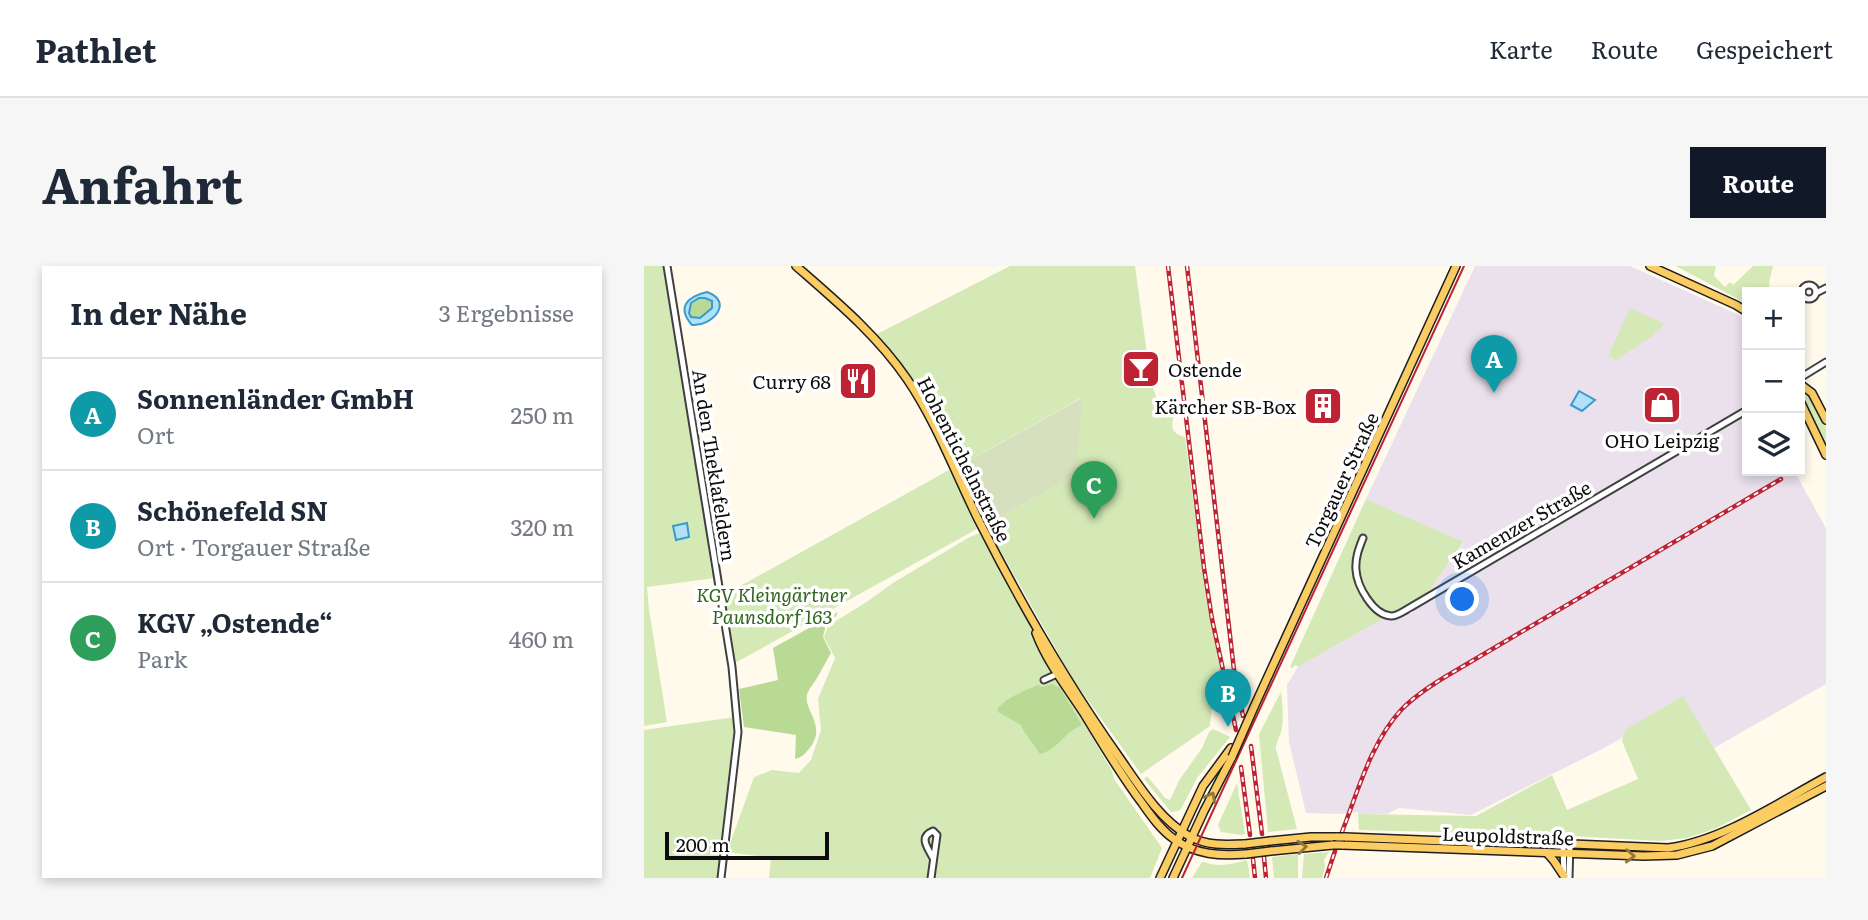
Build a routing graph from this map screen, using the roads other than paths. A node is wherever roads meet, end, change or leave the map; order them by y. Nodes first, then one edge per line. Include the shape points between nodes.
1 (667, 266) edge
2 (796, 266) edge
3 (1456, 266) edge
4 (1655, 267) edge
5 (1826, 288) edge
6 (1816, 293) dead end
7 (1742, 309) edge
8 (1826, 362) edge
9 (1805, 375) edge
10 (1805, 387) edge
11 (1805, 411) edge
12 (1742, 413) edge
13 (1826, 420) edge
14 (1826, 454) edge
15 (1363, 538) dead end
16 (1032, 619) junction
17 (1057, 674) junction
18 (1044, 680) dead end
19 (1255, 706) junction
20 (1826, 778) edge
21 (1826, 786) edge
22 (1181, 831) junction
23 (1192, 838) junction
24 (1176, 841) junction
25 (1339, 841) junction
26 (1566, 844) junction
27 (1187, 847) junction
28 (1546, 853) junction
29 (1566, 853) junction
30 (933, 858) dead end
31 (1566, 877) edge
32 (721, 878) edge
33 (931, 878) edge
34 (1160, 878) edge
35 (1173, 878) edge

1 - 32 street, An den Theklafeldern via 737,714
2 - 16 main road, Hohentichelnstraße via 869,332 907,380
3 - 19 main road, Torgauer Straße
4 - 7 main road
5 - 6 street
8 - 9 street
10 - 13 main road
11 - 14 main road
12 - 15 street, Kamenzer Straße via 1394,616 1373,606 1358,582 1357,555
16 - 17 main road, Hohentichelnstraße
16 - 22 main road, Hohentichelnstraße via 1116,752
17 - 18 street
17 - 24 main road, Hohentichelnstraße via 1130,786
19 - 22 main road, Torgauer Straße, bridge via 1203,786
23 -> 19 main road, Torgauer Straße, bridge
20 - 26 main road, Leupoldstraße via 1726,831 1691,844 1657,849
29 -> 21 main road, Leupoldstraße via 1660,856 1695,851
22 - 23 main road, Hohentichelnstraße
22 - 24 main road, Torgauer Straße
23 - 25 main road, Leupoldstraße, bridge via 1212,844 1311,837
23 - 27 main road, Torgauer Straße
24 - 27 main road, Leupoldstraße
24 - 34 main road, Torgauer Straße
25 - 26 main road, Leupoldstraße
27 -> 25 main road, Leupoldstraße, bridge via 1214,855 1246,854
25 - 28 main road, Leupoldstraße
26 - 29 street
27 - 35 main road, Torgauer Straße
28 - 29 main road, Leupoldstraße
28 - 31 main road
29 - 31 street
30 - 33 street

